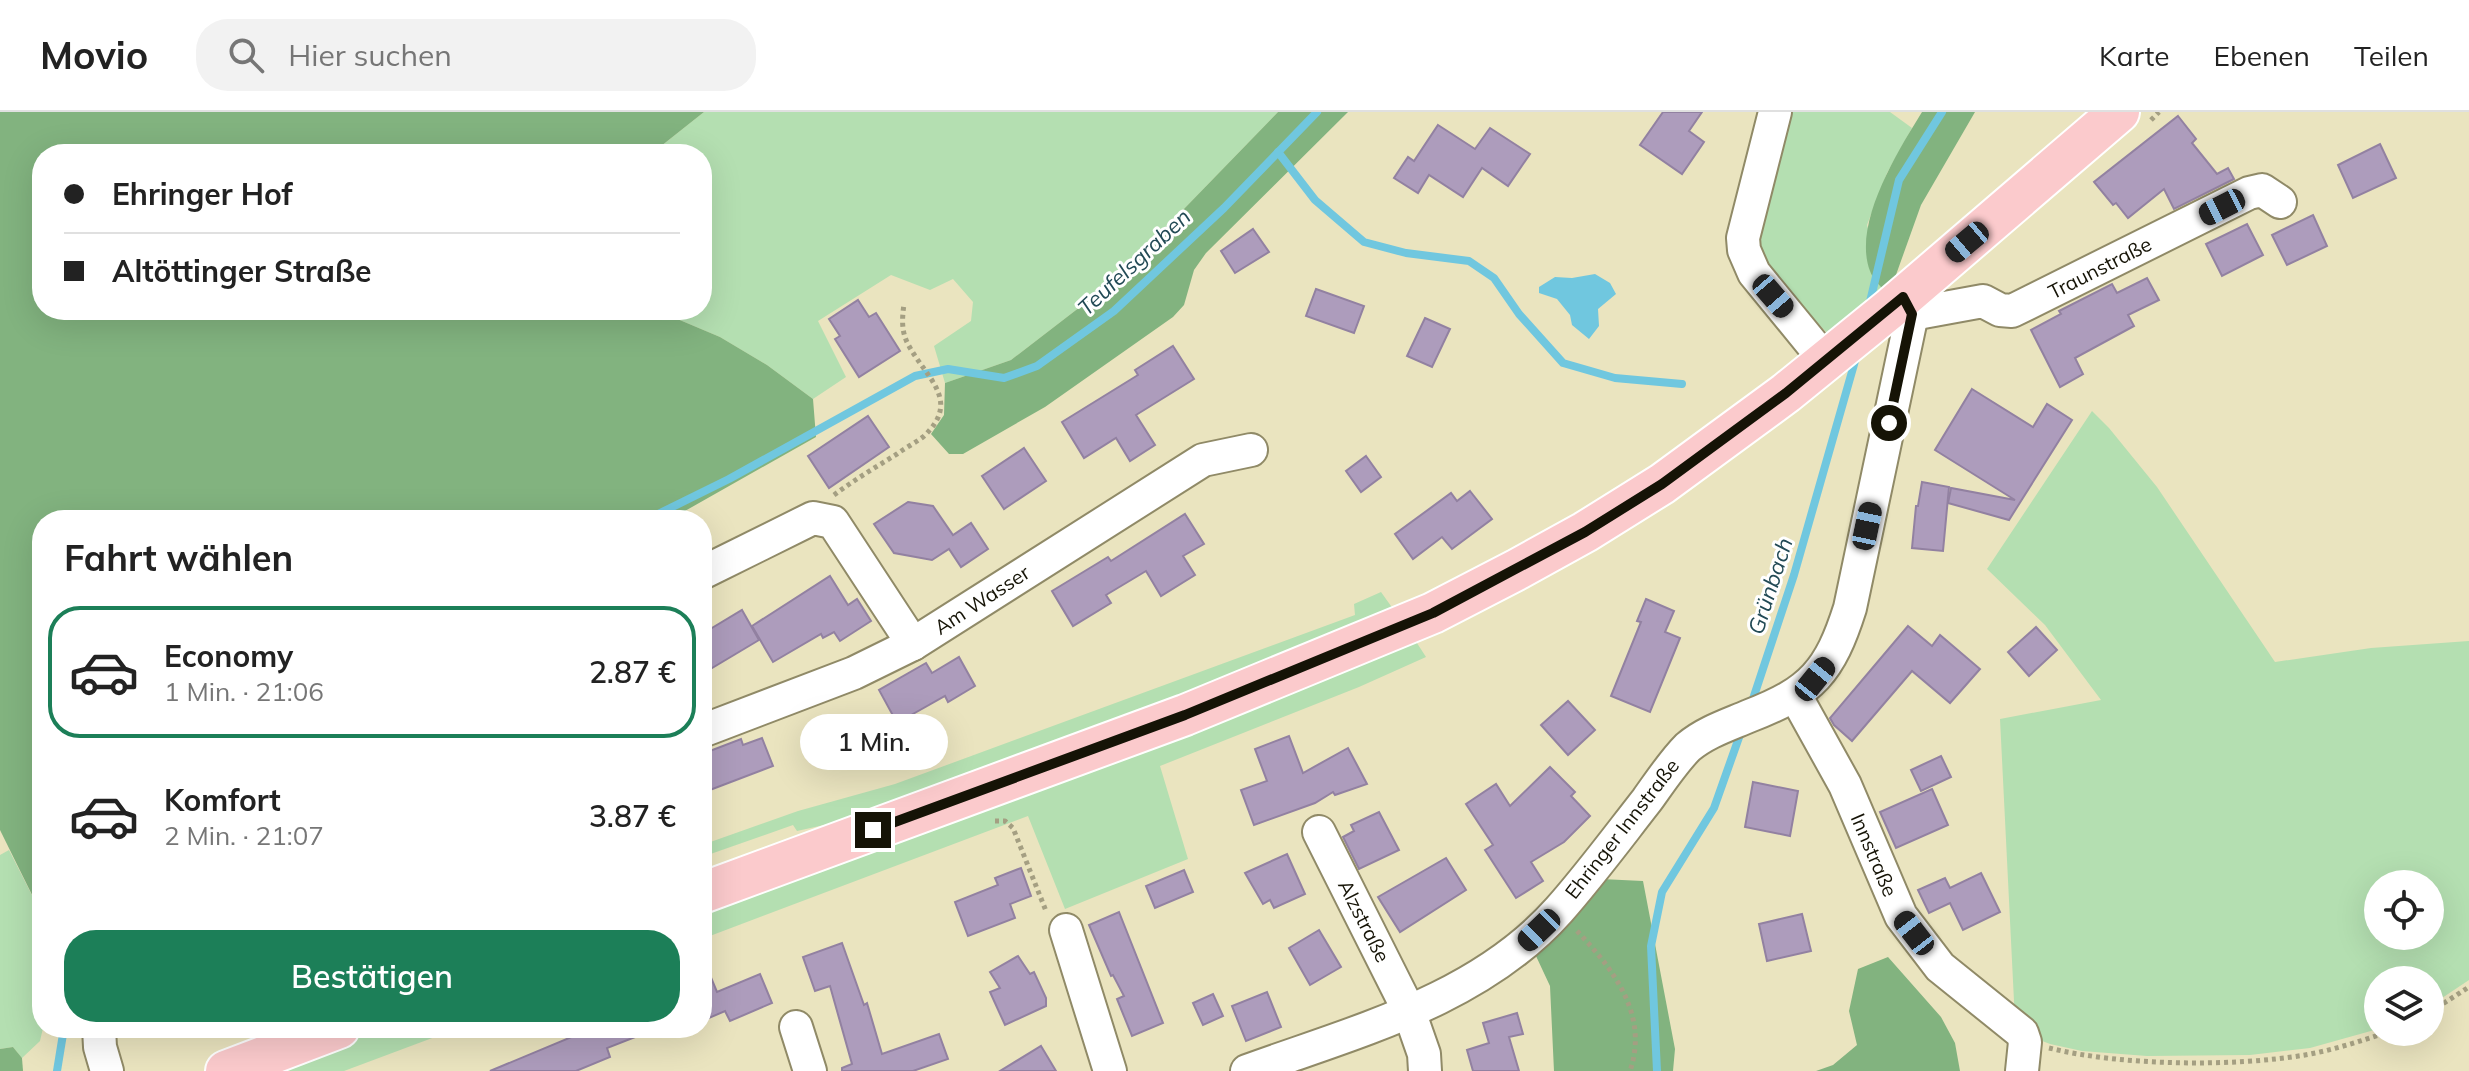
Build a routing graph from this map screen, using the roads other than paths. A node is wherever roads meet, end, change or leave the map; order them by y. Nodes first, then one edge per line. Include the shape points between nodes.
1 (1775, 112) edge
2 (2119, 112) edge
3 (2280, 202) dead end
4 (1903, 306) junction
5 (1833, 356) junction
6 (1251, 450) dead end
7 (712, 568) edge
8 (913, 644) junction
9 (1795, 695) junction
10 (712, 727) edge
11 (1319, 832) dead end
12 (712, 889) edge
13 (1066, 930) road end
14 (1409, 1011) junction
15 (796, 1027) dead end
16 (100, 1038) edge
17 (313, 1038) edge
18 (2023, 1057) edge
19 (107, 1071) edge
20 (226, 1071) edge
21 (810, 1071) edge
22 (1110, 1071) edge
23 (1247, 1071) edge
24 (1425, 1071) edge

1 - 5 street via 1744,250 1754,273
2 - 4 main road
3 - 4 street, Traunstraße via 2262,190 2249,193 2012,311 1983,301
4 - 5 main road
4 - 9 street, Ehringer Innstraße via 1850,608 1828,663
5 - 12 main road via 1662,484 1433,613 1185,715
6 - 8 street, Am Wasser via 1203,460
7 - 8 street via 813,518 833,522
8 - 10 street, Am Wasser via 869,667
9 - 14 street, Ehringer Innstraße via 1695,741 1558,911 1518,950 1447,995
9 - 18 street, Innstraße via 1845,785 1901,916 1940,967 2022,1033
11 - 14 street, Alzstraße
13 - 22 street
14 - 23 street, Ehringer Innstraße
14 - 24 street, Alzstraße
15 - 21 street
16 - 19 street
17 - 20 main road

